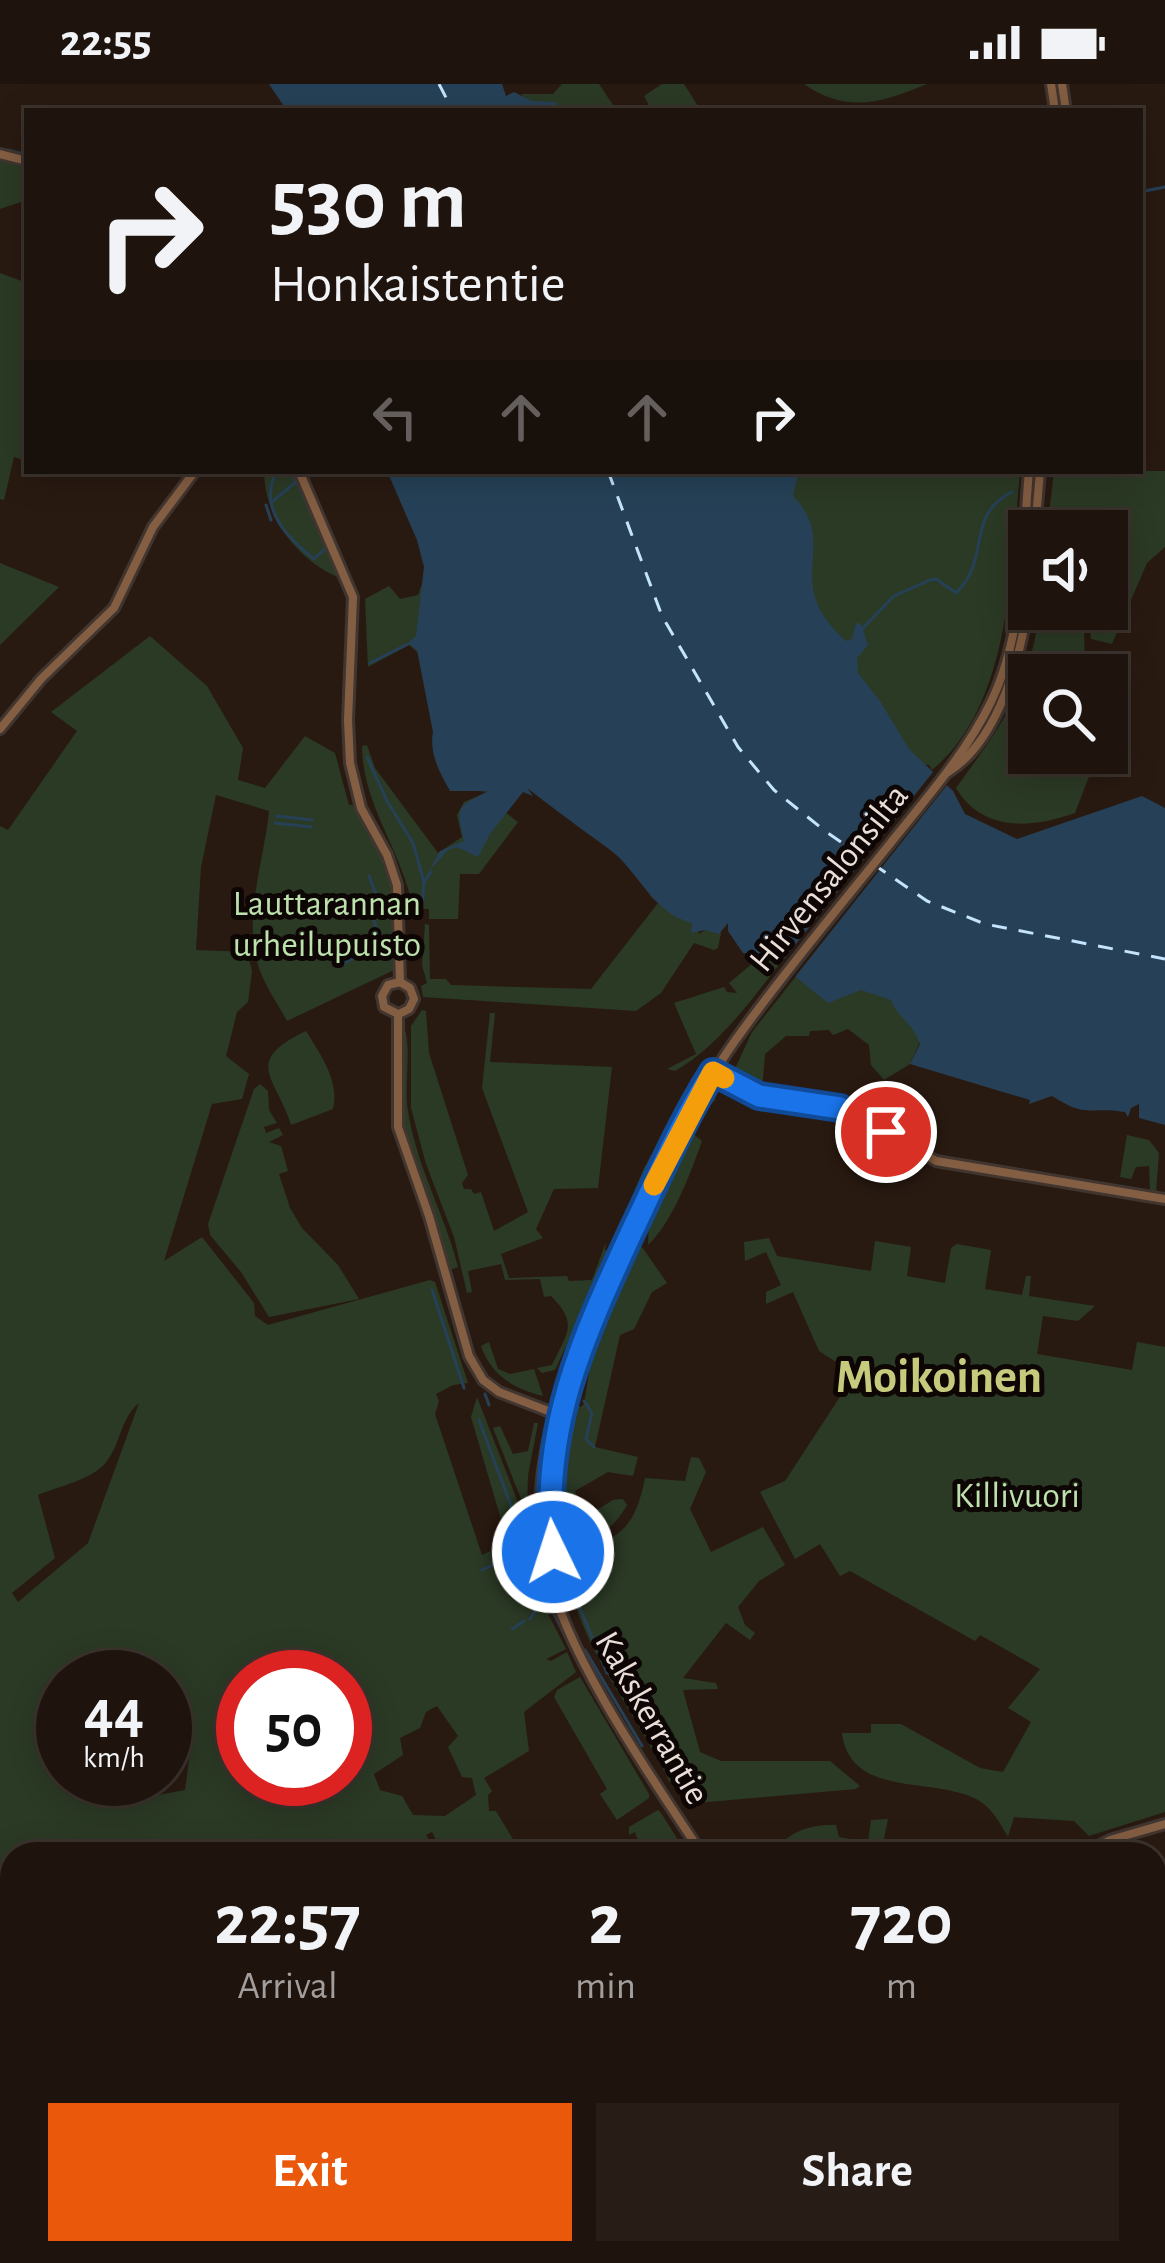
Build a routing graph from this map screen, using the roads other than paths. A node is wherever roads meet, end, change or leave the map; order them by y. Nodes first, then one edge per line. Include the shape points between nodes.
1 (193, 474) edge
2 (300, 474) edge
3 (1029, 474) edge
4 (1040, 474) edge
5 (1037, 510) edge
6 (1023, 630) edge
7 (0, 729) edge
8 (947, 773) junction
9 (400, 982) junction
10 (398, 1014) junction
11 (753, 1016) joint
12 (713, 1072) junction
13 (1165, 1199) edge
14 (557, 1414) junction
15 (1165, 1824) edge
16 (694, 1842) edge
17 (1110, 1842) edge

1 - 7 street via 153,526 114,608
2 - 9 street via 353,597 350,763 396,878
3 - 8 street via 1005,668
4 - 5 street
6 - 8 street via 992,720
8 - 11 street, Hirvensalonsilta
9 - 10 street via 414,999
9 - 10 street via 382,996
10 - 14 street via 398,1127 469,1356 492,1388
11 - 12 street, Kakskerrantie
12 - 13 street via 759,1096 854,1113 936,1161
12 - 14 street, Kakskerrantie via 576,1355
14 - 16 street, Kakskerrantie via 543,1455 547,1571 615,1716
15 - 17 street

